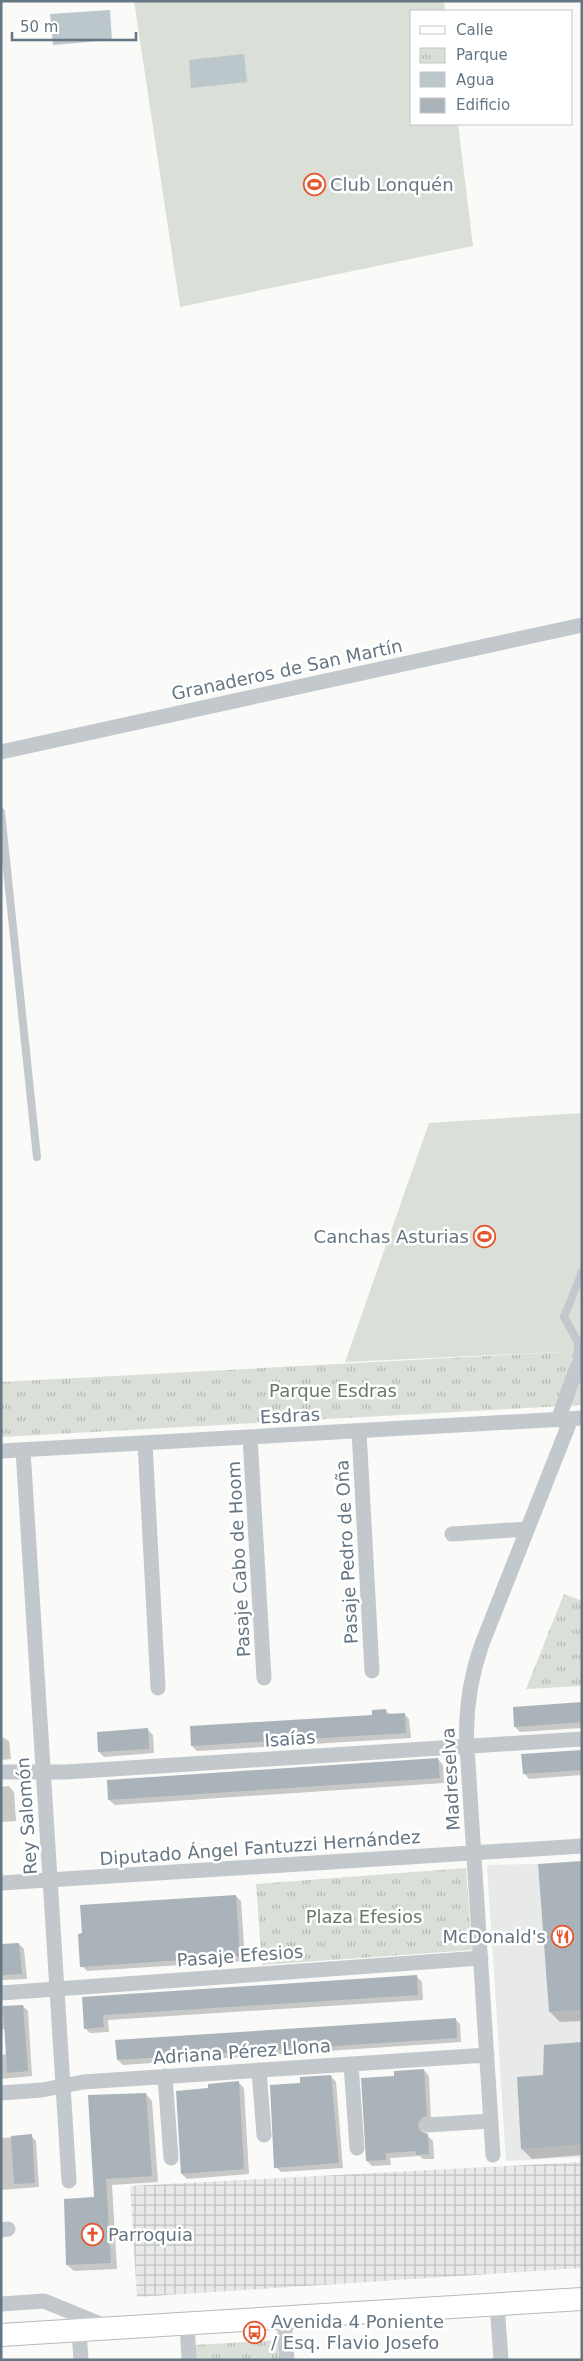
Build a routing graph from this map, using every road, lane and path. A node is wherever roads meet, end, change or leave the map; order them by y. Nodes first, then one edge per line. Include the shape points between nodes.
1 (582, 624) edge
2 (1, 752) edge
3 (1, 812) edge
4 (37, 1157) dead end
5 (582, 1272) edge
6 (577, 1367) joint
7 (570, 1419) edge
8 (359, 1431) junction
9 (250, 1437) junction
10 (145, 1443) junction
11 (23, 1450) junction
12 (1, 1451) edge
13 (527, 1529) junction
14 (452, 1534) dead end
15 (372, 1671) dead end
16 (264, 1678) dead end
17 (158, 1688) dead end
18 (582, 1739) edge
19 (467, 1747) junction
20 (43, 1771) junction
21 (1, 1772) edge
22 (582, 1846) edge
23 (474, 1853) junction
24 (50, 1880) junction
25 (1, 1883) edge
26 (481, 1958) junction
27 (57, 1989) junction
28 (1, 1994) edge
29 (487, 2055) junction
30 (351, 2064) junction
31 (259, 2070) junction
32 (165, 2076) junction
33 (63, 2086) junction
34 (1, 2093) edge
35 (491, 2121) junction
36 (427, 2125) dead end
37 (264, 2135) dead end
38 (356, 2148) dead end
39 (493, 2154) dead end
40 (171, 2158) dead end
41 (69, 2181) dead end
42 (582, 2299) edge
43 (1, 2304) edge
44 (497, 2304) junction
45 (284, 2317) junction
46 (187, 2323) junction
47 (108, 2328) junction
48 (79, 2330) junction
49 (1, 2334) edge
50 (81, 2360) edge
51 (189, 2360) edge
52 (286, 2360) edge
53 (501, 2360) edge

1 - 2 street, Granaderos de San Martín
3 - 4 lane
5 - 6 lane via 564,1317 578,1342
6 - 7 street, Madreselva
7 - 8 street, Esdras
7 - 13 street, Madreselva
8 - 9 street, Esdras
8 - 15 street, Pasaje Pedro de Oña
9 - 10 street, Esdras
9 - 16 street, Pasaje Cabo de Hoom
10 - 11 street, Esdras
10 - 17 street
11 - 12 street, Esdras
11 - 20 street, Rey Salomón
13 - 14 street
13 - 19 street, Madreselva via 476,1660 468,1700
18 - 19 street, Isaías
19 - 20 street, Isaías
19 - 23 street, Madreselva
20 - 21 street, Isaías
20 - 24 street, Rey Salomón
22 - 23 street, Diputado Ángel Fantuzzi Hernández
23 - 24 street, Diputado Ángel Fantuzzi Hernández
23 - 26 street, Madreselva
24 - 25 street, Diputado Ángel Fantuzzi Hernández
24 - 27 street, Rey Salomón
26 - 27 street, Pasaje Efesios
26 - 29 street, Madreselva
27 - 28 street, Pasaje Efesios
27 - 33 street, Rey Salomón
29 - 30 street, Adriana Pérez Llona
29 - 35 street, Madreselva
30 - 31 street, Adriana Pérez Llona
30 - 38 street
31 - 32 street, Adriana Pérez Llona
31 - 37 street
32 - 33 street, Adriana Pérez Llona
32 - 40 street
33 - 34 street, Adriana Pérez Llona
33 - 41 street, Rey Salomón
35 - 36 street
35 - 39 street, Madreselva
42 - 44 street
43 - 47 street via 44,2301
44 - 45 street
44 - 53 street
45 - 46 street
45 - 52 street
46 - 47 street
46 - 51 street
47 - 48 street
48 - 49 street
48 - 50 street

